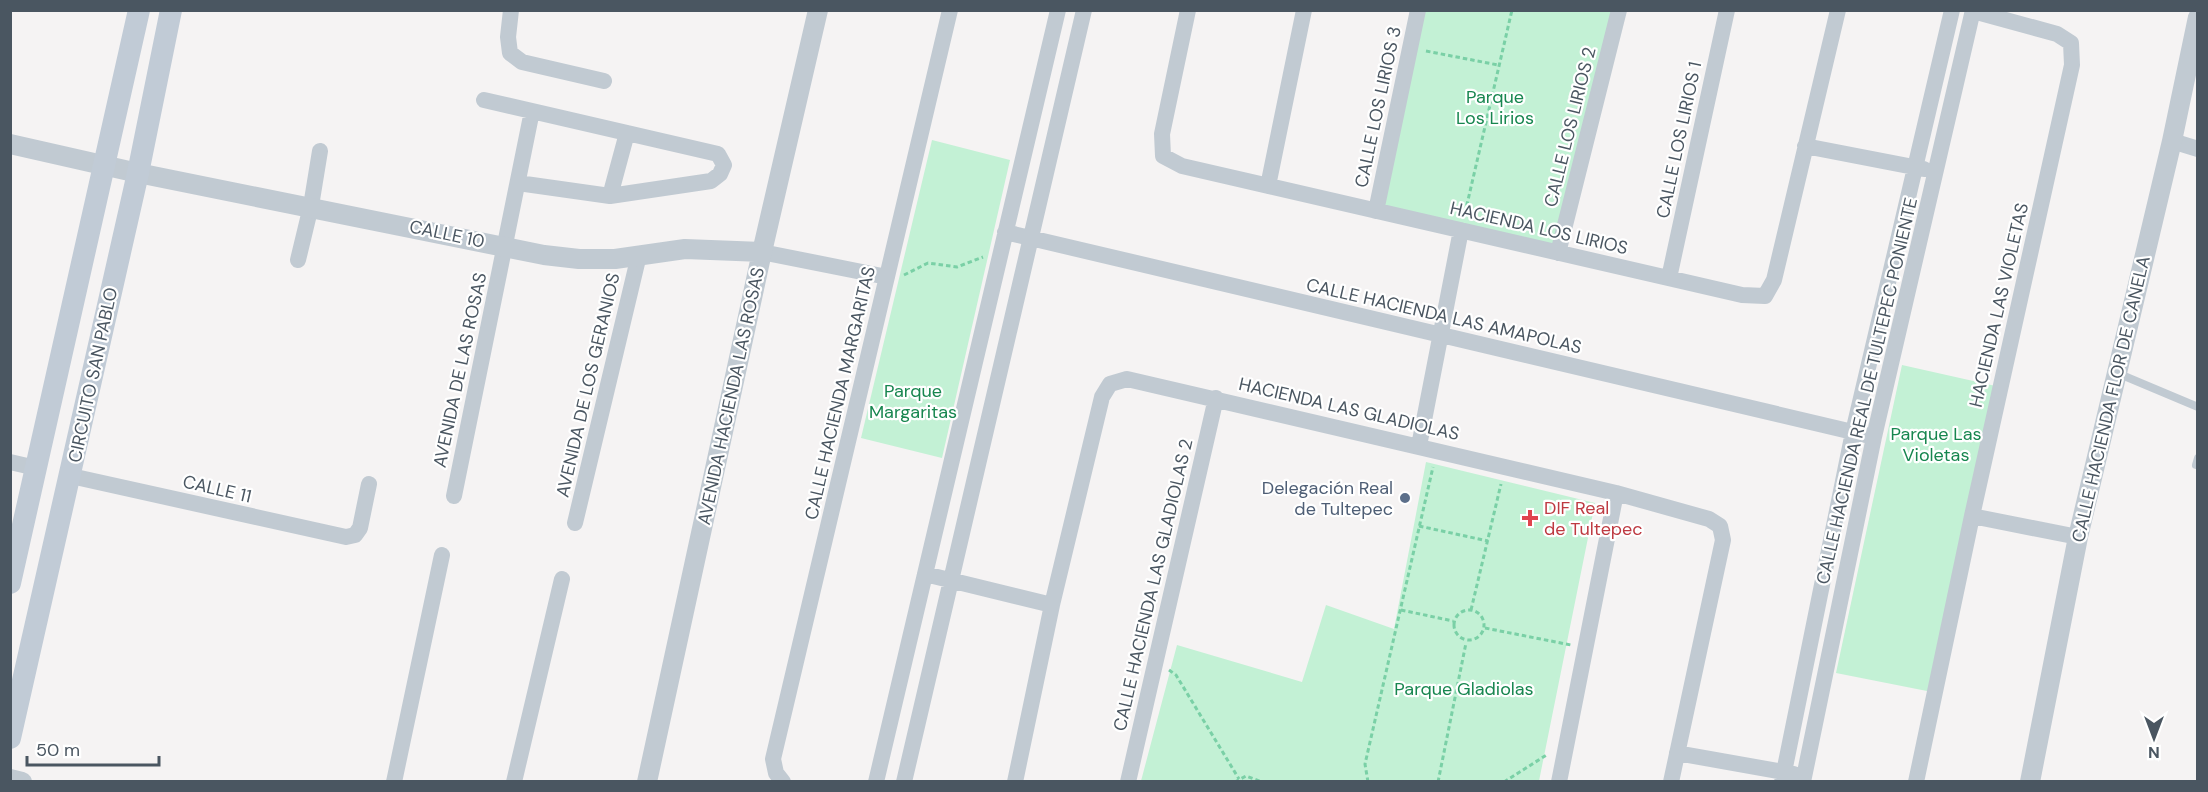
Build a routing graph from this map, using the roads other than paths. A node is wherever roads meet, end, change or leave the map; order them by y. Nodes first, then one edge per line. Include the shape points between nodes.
1 (139, 10) edge
2 (171, 10) edge
3 (511, 10) edge
4 (818, 10) edge
5 (950, 10) edge
6 (1058, 10) edge
7 (1084, 10) edge
8 (1188, 10) edge
9 (1304, 10) edge
10 (1418, 10) edge
11 (1619, 10) edge
12 (1727, 10) edge
13 (1838, 10) edge
14 (1952, 10) edge
15 (1973, 11) edge
16 (2198, 17) edge
17 (604, 81) dead end
18 (484, 100) dead end
19 (532, 111) junction
20 (627, 133) junction
21 (2172, 141) junction
22 (10, 144) edge
23 (1804, 146) junction
24 (2198, 149) edge
25 (320, 151) dead end
26 (104, 165) junction
27 (1915, 167) junction
28 (1936, 171) junction
29 (138, 173) junction
30 (519, 183) junction
31 (1268, 186) junction
32 (610, 196) junction
33 (311, 206) junction
34 (1376, 211) junction
35 (1461, 230) junction
36 (1005, 232) junction
37 (1030, 238) junction
38 (506, 247) junction
39 (762, 252) junction
40 (1558, 252) junction
41 (639, 255) junction
42 (298, 260) dead end
43 (887, 277) junction
44 (1669, 278) junction
45 (1440, 335) junction
46 (2116, 373) junction
47 (1216, 398) junction
48 (2198, 407) edge
49 (1853, 432) junction
50 (1874, 437) junction
51 (1419, 446) junction
52 (10, 462) edge
53 (36, 468) junction
54 (71, 476) junction
55 (369, 484) dead end
56 (1616, 493) junction
57 (454, 496) dead end
58 (1972, 516) junction
59 (575, 523) dead end
60 (2078, 537) junction
61 (442, 555) dead end
62 (925, 574) junction
63 (562, 579) dead end
64 (951, 581) junction
65 (10, 583) edge
66 (1052, 605) junction
67 (10, 738) edge
68 (1677, 753) junction
69 (1783, 777) edge
70 (10, 779) edge
71 (1804, 779) edge
72 (22, 782) edge
73 (394, 782) edge
74 (514, 782) edge
75 (647, 782) edge
76 (783, 782) edge
77 (876, 782) edge
78 (904, 782) edge
79 (1015, 782) edge
80 (1128, 782) edge
81 (1559, 782) edge
82 (1671, 782) edge
83 (1916, 782) edge
84 (2030, 782) edge

1 - 26 main road, CIRCUITO SAN PABLO
2 - 29 main road, CIRCUITO SAN PABLO
3 - 17 street via 510,54 522,62
4 - 39 street, AVENIDA HACIENDA LAS ROSAS
5 - 43 street, CALLE HACIENDA MARGARITAS
6 - 36 street
7 - 37 street
8 - 31 street, HACIENDA LOS LIRIOS via 1162,134 1163,156 1182,166
9 - 31 street
10 - 34 street, CALLE LOS LIRIOS 3
11 - 40 street, CALLE LOS LIRIOS 2
12 - 44 street, CALLE LOS LIRIOS 1
13 - 23 street, HACIENDA LOS LIRIOS
14 - 27 street, CALLE HACIENDA REAL DE TULTEPEC PONIENTE
15 - 28 street, CALLE HACIENDA REAL DE TULTEPEC PONIENTE
15 - 58 street, HACIENDA LAS VIOLETAS via 2056,34 2072,43 2072,65
16 - 21 street, CALLE HACIENDA FLOR DE CANELA
18 - 19 street
19 - 20 street
19 - 30 street, AVENIDA DE LAS ROSAS
20 - 32 street
20 - 32 street via 717,154 724,165 711,181
21 - 24 street
21 - 46 street, CALLE HACIENDA FLOR DE CANELA
22 - 26 street, CALLE 10
23 - 27 street
23 - 44 street, HACIENDA LOS LIRIOS via 1774,280 1764,296 1742,295
25 - 33 street
26 - 29 street, CALLE 10
26 - 53 main road, CIRCUITO SAN PABLO
27 - 28 street
27 - 49 street, CALLE HACIENDA REAL DE TULTEPEC PONIENTE
28 - 50 street, CALLE HACIENDA REAL DE TULTEPEC PONIENTE
29 - 33 street, CALLE 10
29 - 54 main road, CIRCUITO SAN PABLO
30 - 32 street
30 - 38 street, AVENIDA DE LAS ROSAS
31 - 34 street, HACIENDA LOS LIRIOS
33 - 38 street, CALLE 10
33 - 42 street
34 - 35 street, HACIENDA LOS LIRIOS
35 - 40 street, HACIENDA LOS LIRIOS
35 - 45 street
36 - 37 street, CALLE HACIENDA LAS AMAPOLAS
36 - 62 street
37 - 45 street, CALLE HACIENDA LAS AMAPOLAS
37 - 64 street
38 - 41 street, CALLE 10 via 579,259
38 - 57 street, AVENIDA DE LAS ROSAS
39 - 41 street, CALLE 10 via 707,249
39 - 43 street, CALLE 10
39 - 75 street, AVENIDA HACIENDA LAS ROSAS
40 - 44 street, HACIENDA LOS LIRIOS
41 - 59 street, AVENIDA DE LOS GERANIOS
43 - 76 street, CALLE HACIENDA MARGARITAS via 773,759
45 - 49 street, CALLE HACIENDA LAS AMAPOLAS
45 - 51 street
46 - 48 lane
46 - 60 street, CALLE HACIENDA FLOR DE CANELA
47 - 51 street, HACIENDA LAS GLADIOLAS
47 - 66 street, HACIENDA LAS GLADIOLAS via 1127,379 1110,384 1102,397
47 - 80 street, CALLE HACIENDA LAS GLADIOLAS 2
49 - 50 street, CALLE HACIENDA LAS AMAPOLAS
49 - 69 street, CALLE HACIENDA REAL DE TULTEPEC PONIENTE
50 - 71 street, CALLE HACIENDA REAL DE TULTEPEC PONIENTE
51 - 56 street, HACIENDA LAS GLADIOLAS
52 - 53 street
53 - 65 main road, CIRCUITO SAN PABLO
54 - 55 street, CALLE 11 via 346,537 355,535 360,528
54 - 67 main road, CIRCUITO SAN PABLO
56 - 68 street, HACIENDA LAS GLADIOLAS via 1720,525 1723,540
56 - 81 street
58 - 60 street
58 - 83 street, HACIENDA LAS VIOLETAS
60 - 84 street, CALLE HACIENDA FLOR DE CANELA
61 - 73 street
62 - 64 street
62 - 77 street
63 - 74 street
64 - 66 street
64 - 78 street
66 - 79 street, HACIENDA LAS GLADIOLAS
68 - 69 street
68 - 82 street, HACIENDA LAS GLADIOLAS
69 - 71 street
70 - 72 street

